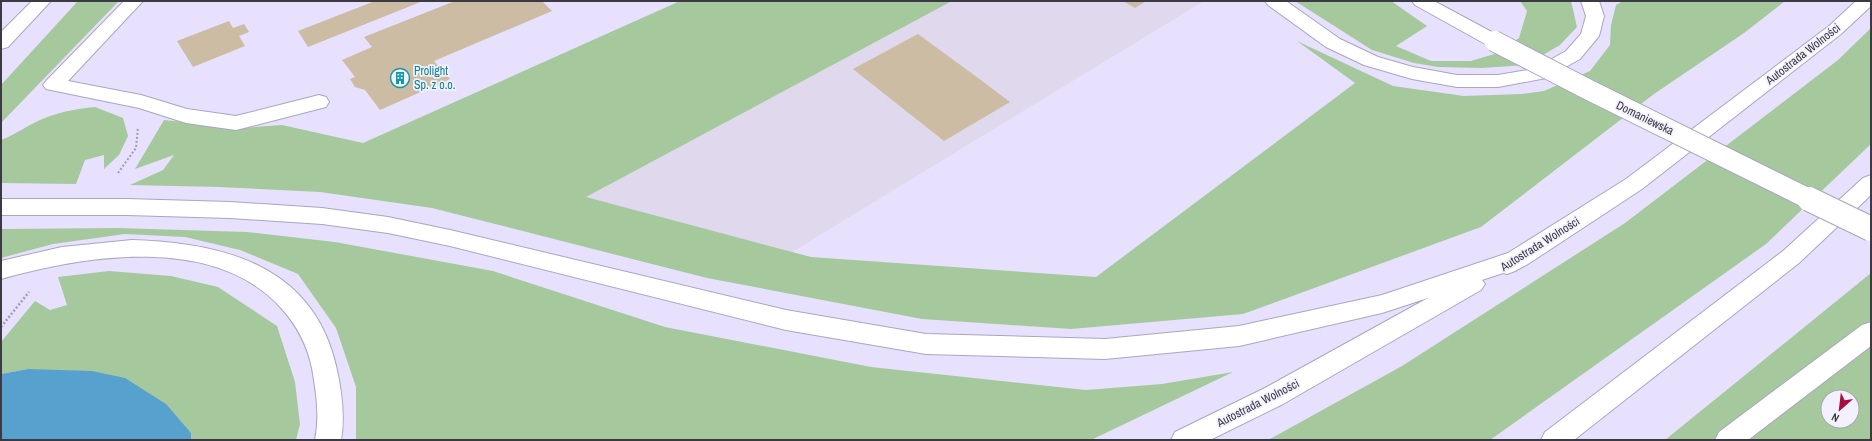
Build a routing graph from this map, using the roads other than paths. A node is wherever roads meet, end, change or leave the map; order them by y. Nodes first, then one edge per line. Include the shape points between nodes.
1 (42, 1) edge
2 (134, 1) edge
3 (1274, 1) edge
4 (1421, 1) edge
5 (1590, 1) edge
6 (1866, 1) edge
7 (1, 43) edge
8 (319, 102) dead end
9 (1871, 183) edge
10 (1, 207) edge
11 (1871, 229) edge
12 (1520, 258) junction
13 (1, 270) edge
14 (1871, 332) edge
15 (328, 440) edge
16 (1184, 440) edge
17 (1554, 440) edge
18 (1728, 440) edge

1 - 7 main road
2 - 8 main road via 53,85 140,102 186,116 236,123
3 - 5 main road via 1334,43 1371,61 1412,73 1457,81 1498,81 1539,74 1573,55 1590,36 1595,16
4 - 11 main road, Domaniewska, bridge via 1596,94
6 - 12 main road, Autostrada Wolności via 1835,30 1634,184
9 - 17 main road via 1791,257
10 - 12 main road via 127,207 322,216 450,238 786,320 926,344 1105,350 1239,336 1382,304
12 - 16 main road, Autostrada Wolności via 1274,396
13 - 15 main road via 65,255 115,249 167,250 208,256 260,276 284,295 308,324 321,349 329,393
14 - 18 main road

